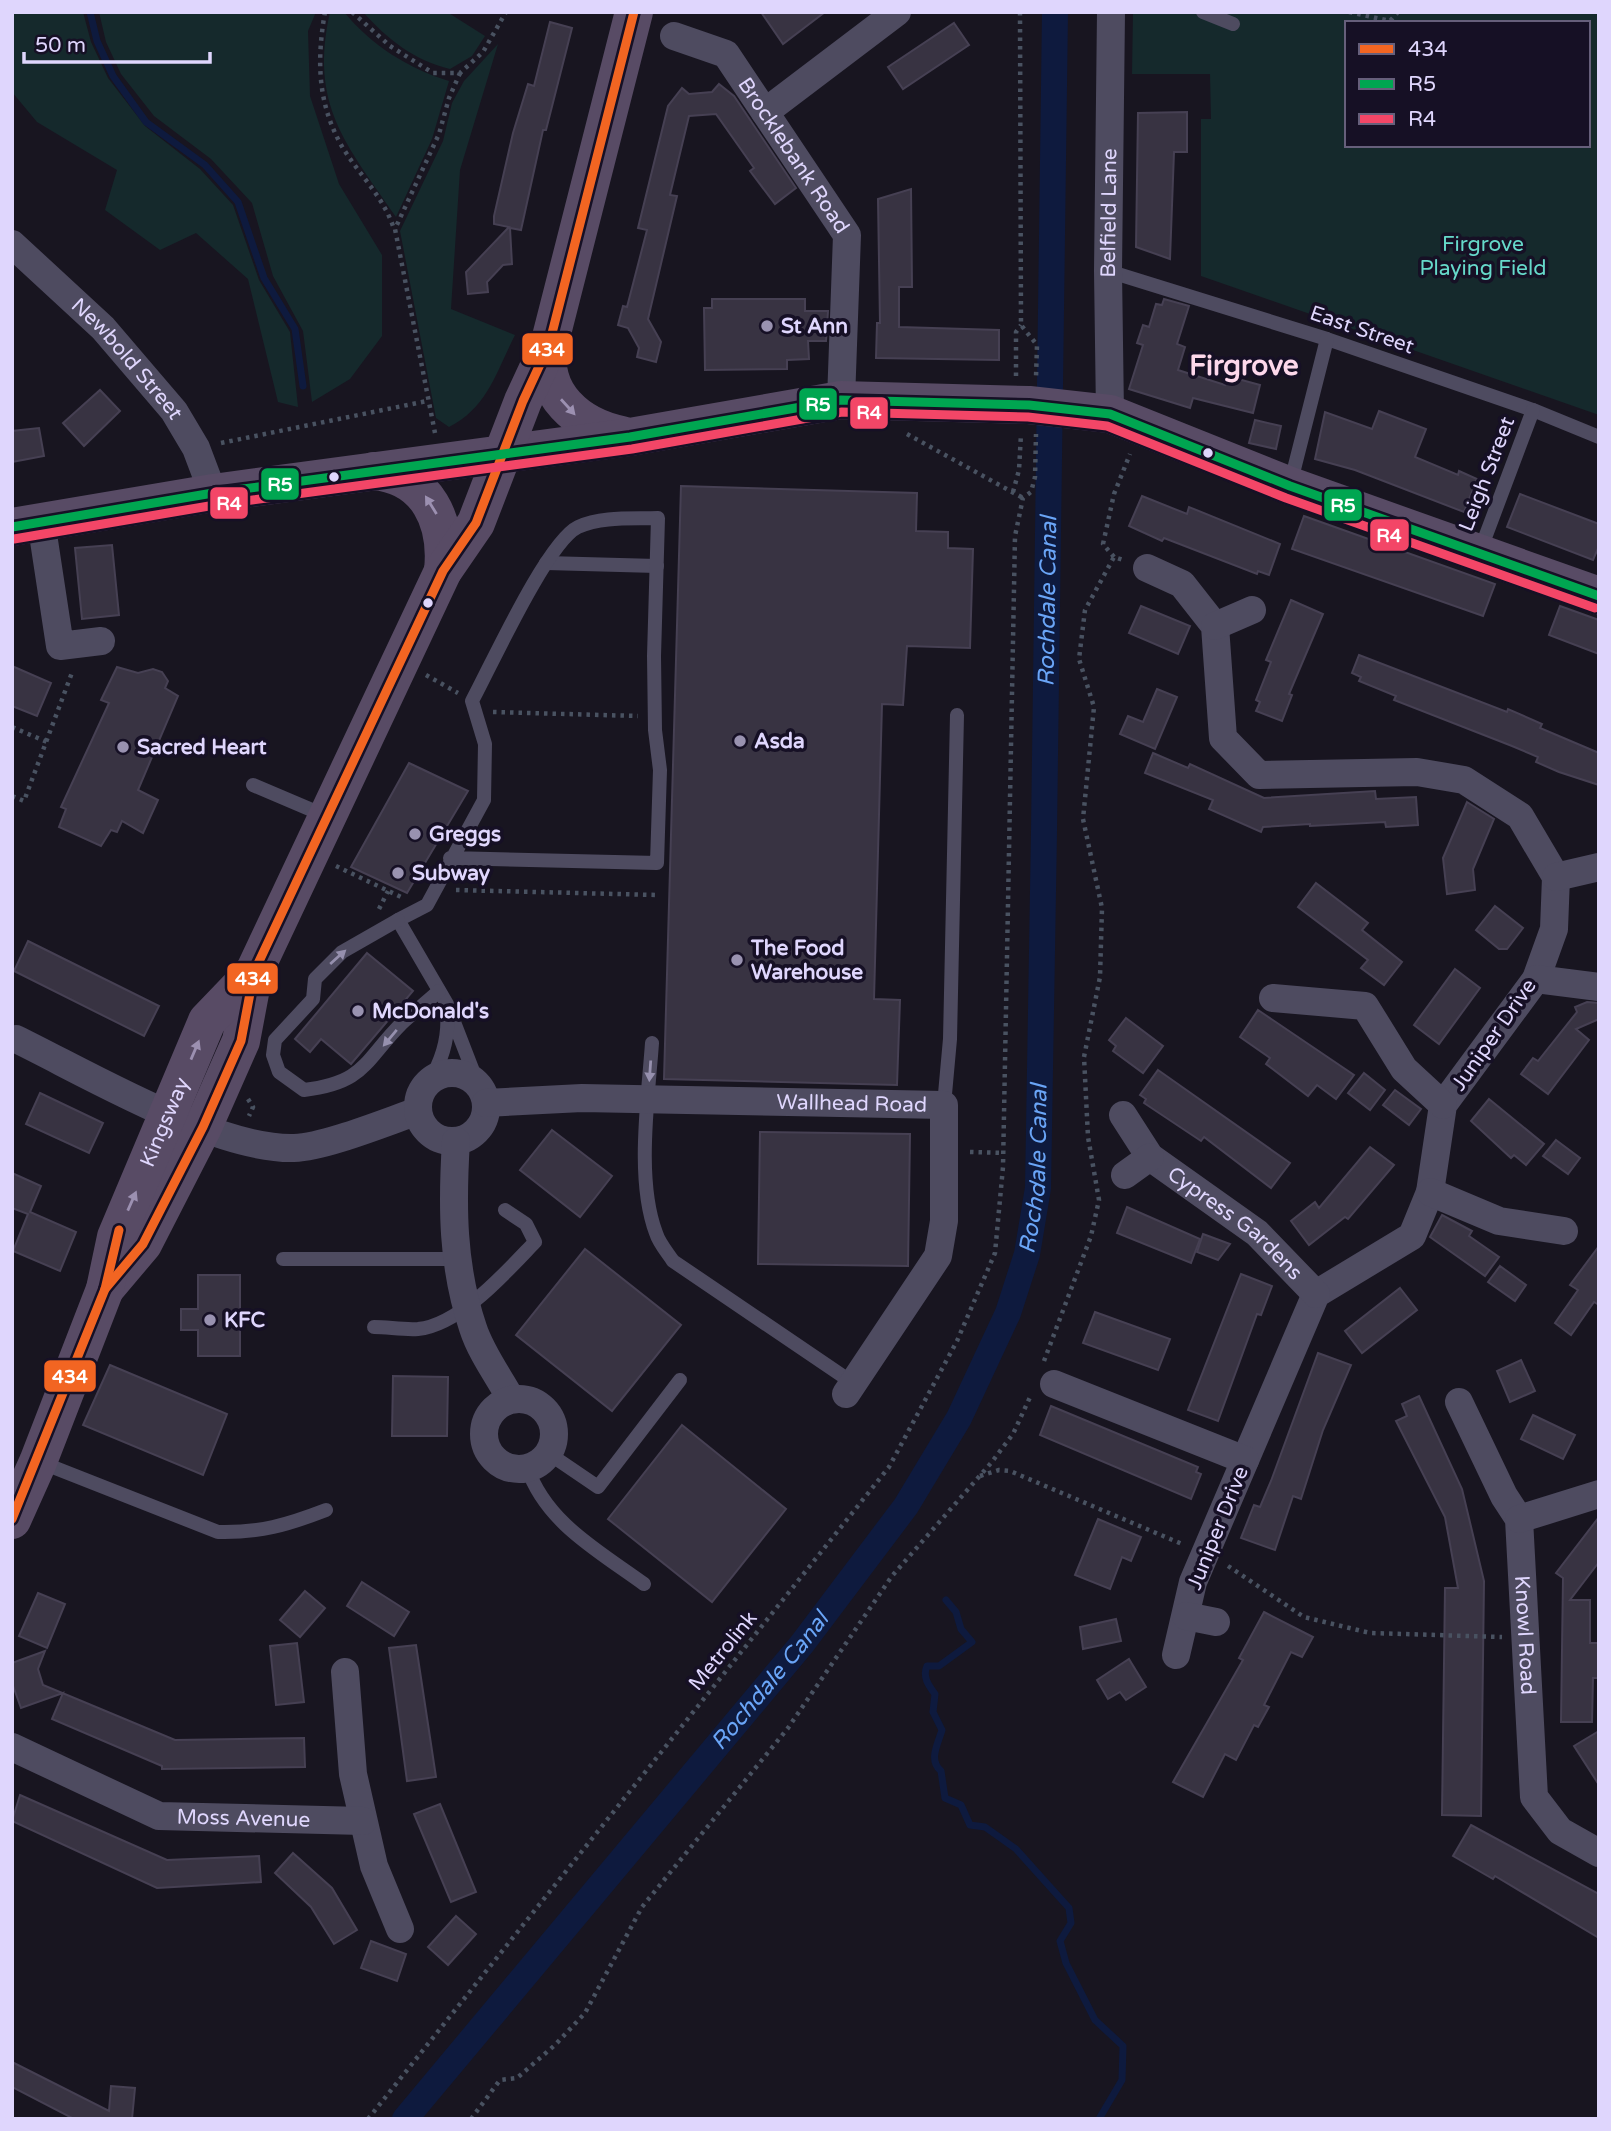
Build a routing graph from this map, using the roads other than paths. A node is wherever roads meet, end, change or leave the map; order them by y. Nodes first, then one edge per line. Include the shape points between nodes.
1 (634, 12) edge
2 (897, 12) edge
3 (1111, 12) edge
4 (1203, 12) edge
5 (1233, 24) dead end
6 (674, 36) dead end
7 (765, 112) junction
8 (12, 244) edge
9 (1108, 271) junction
10 (1326, 339) junction
11 (549, 345) junction
12 (841, 400) junction
13 (1533, 410) junction
14 (1115, 417) junction
15 (630, 437) junction
16 (1599, 437) edge
17 (503, 452) junction
18 (371, 471) junction
19 (1290, 486) junction
20 (213, 494) junction
21 (27, 524) edge
22 (1480, 553) junction
23 (546, 563) junction
24 (657, 566) junction
25 (1147, 568) road end
26 (443, 570) junction
27 (1599, 596) edge
28 (1252, 610) dead end
29 (1215, 626) junction
30 (92, 642) road end
31 (957, 715) dead end
32 (253, 785) dead end
33 (327, 817) junction
34 (450, 858) junction
35 (1599, 867) edge
36 (1556, 877) junction
37 (398, 920) junction
38 (254, 972) junction
39 (1535, 979) junction
40 (1599, 987) edge
41 (443, 998) junction
42 (1273, 998) dead end
43 (17, 1035) edge
44 (652, 1043) dead end
45 (430, 1080) junction
46 (482, 1094) junction
47 (648, 1099) junction
48 (944, 1105) junction
49 (1443, 1105) junction
50 (418, 1111) junction
51 (168, 1112) junction
52 (1123, 1115) dead end
53 (202, 1127) junction
54 (456, 1141) junction
55 (1150, 1157) junction
56 (1125, 1175) dead end
57 (1430, 1192) junction
58 (505, 1210) dead end
59 (1564, 1231) dead end
60 (283, 1259) dead end
61 (457, 1259) junction
62 (104, 1289) junction
63 (1316, 1294) junction
64 (467, 1305) junction
65 (374, 1327) dead end
66 (1044, 1378) road end
67 (680, 1380) dead end
68 (850, 1388) joint
69 (512, 1399) junction
70 (1459, 1402) dead end
71 (537, 1460) junction
72 (1245, 1460) junction
73 (38, 1462) junction
74 (1599, 1494) edge
75 (326, 1510) dead end
76 (1519, 1518) junction
77 (12, 1520) edge
78 (644, 1584) dead end
79 (1186, 1616) junction
80 (1216, 1622) dead end
81 (1176, 1655) dead end
82 (345, 1672) dead end
83 (12, 1747) edge
84 (363, 1821) junction
85 (1599, 1853) edge
86 (400, 1929) dead end

1 - 11 main road
2 - 7 street
3 - 9 street, Belfield Lane
4 - 5 lane
6 - 7 street, Brocklebank Road via 726,54
7 - 12 street, Brocklebank Road via 847,235
8 - 20 street, Newbold Street via 103,328 174,411 196,448
9 - 10 lane, East Street
9 - 14 street, Belfield Lane
10 - 13 lane, East Street
10 - 19 lane
11 -> 15 main road via 550,377 564,404 587,424
11 - 17 main road, Kingsway
12 - 14 main road via 1031,405
12 - 15 main road
13 - 16 lane, East Street
13 - 22 lane, Leigh Street
14 - 19 main road
15 - 17 main road
17 - 18 main road
17 - 26 main road, Kingsway via 476,523
18 - 20 main road
26 -> 18 main road via 441,526 429,499 404,478
19 - 22 main road
20 - 21 main road
21 - 30 street via 60,646
22 - 27 main road
23 - 24 lane
23 - 24 lane via 576,528 659,518
23 - 34 lane via 472,701 485,744 484,800
24 - 34 lane via 657,863
25 - 29 street via 1182,584
26 - 33 main road, Kingsway
28 - 29 street
29 - 36 street via 1223,738 1259,775 1417,772 1464,780 1520,817
31 - 48 lane via 950,1039
32 - 33 lane
33 - 38 main road, Kingsway
34 - 37 lane via 428,905
35 - 36 street
36 - 39 street, Juniper Drive via 1554,929
37 - 41 lane
41 -> 37 lane via 402,1023 363,1070 333,1087 304,1090 279,1072 273,1055 275,1040 313,999 316,979 342,952
51 -> 38 main road, Kingsway via 207,1021
38 - 53 main road, Kingsway via 241,1041
39 - 40 street
39 - 49 street, Juniper Drive
41 - 45 lane via 449,1029
41 - 46 lane
42 - 49 street via 1364,1006 1404,1069
43 - 51 street
44 -> 47 lane
45 - 46 street via 460,1073
45 - 50 street via 418,1097
46 - 47 street, Wallhead Road
46 - 54 street via 486,1114 475,1132
47 - 48 street, Wallhead Road
47 - 68 lane via 648,1209 657,1236 673,1261
48 - 68 street, Wallhead Road via 944,1221 938,1256
49 - 57 street, Juniper Drive
50 - 53 street via 297,1148 255,1145
50 - 54 street via 425,1129
51 - 53 street
62 -> 51 main road, Kingsway via 116,1237
52 - 55 street, Cypress Gardens
53 - 62 main road, Kingsway via 143,1244
54 - 61 street via 452,1205
55 - 56 street, Cypress Gardens
55 - 63 street, Cypress Gardens via 1257,1233
57 - 59 street via 1499,1221
57 - 63 street, Juniper Drive via 1412,1236
58 - 64 lane via 526,1224 535,1242 492,1287
60 - 61 lane
61 - 64 street
62 - 73 main road, Kingsway
63 - 72 street, Juniper Drive
64 - 65 lane via 420,1329
64 - 69 street via 473,1331
66 - 72 street via 1097,1388
67 - 71 lane via 598,1487
69 - 71 street via 534,1402 544,1409 554,1430
69 - 71 street via 486,1420 485,1443 497,1461 508,1467
70 - 76 street, Knowl Road
71 - 78 lane via 534,1489 555,1518
72 - 79 street, Juniper Drive via 1193,1582
73 - 75 lane via 218,1532 281,1528
73 - 77 main road, Kingsway
74 - 76 street
76 - 85 street, Knowl Road via 1534,1797 1560,1831
79 - 80 street, Juniper Drive
79 - 81 street, Juniper Drive
82 - 84 street via 353,1774
83 - 84 street, Moss Avenue via 159,1816
84 - 86 street via 374,1866

